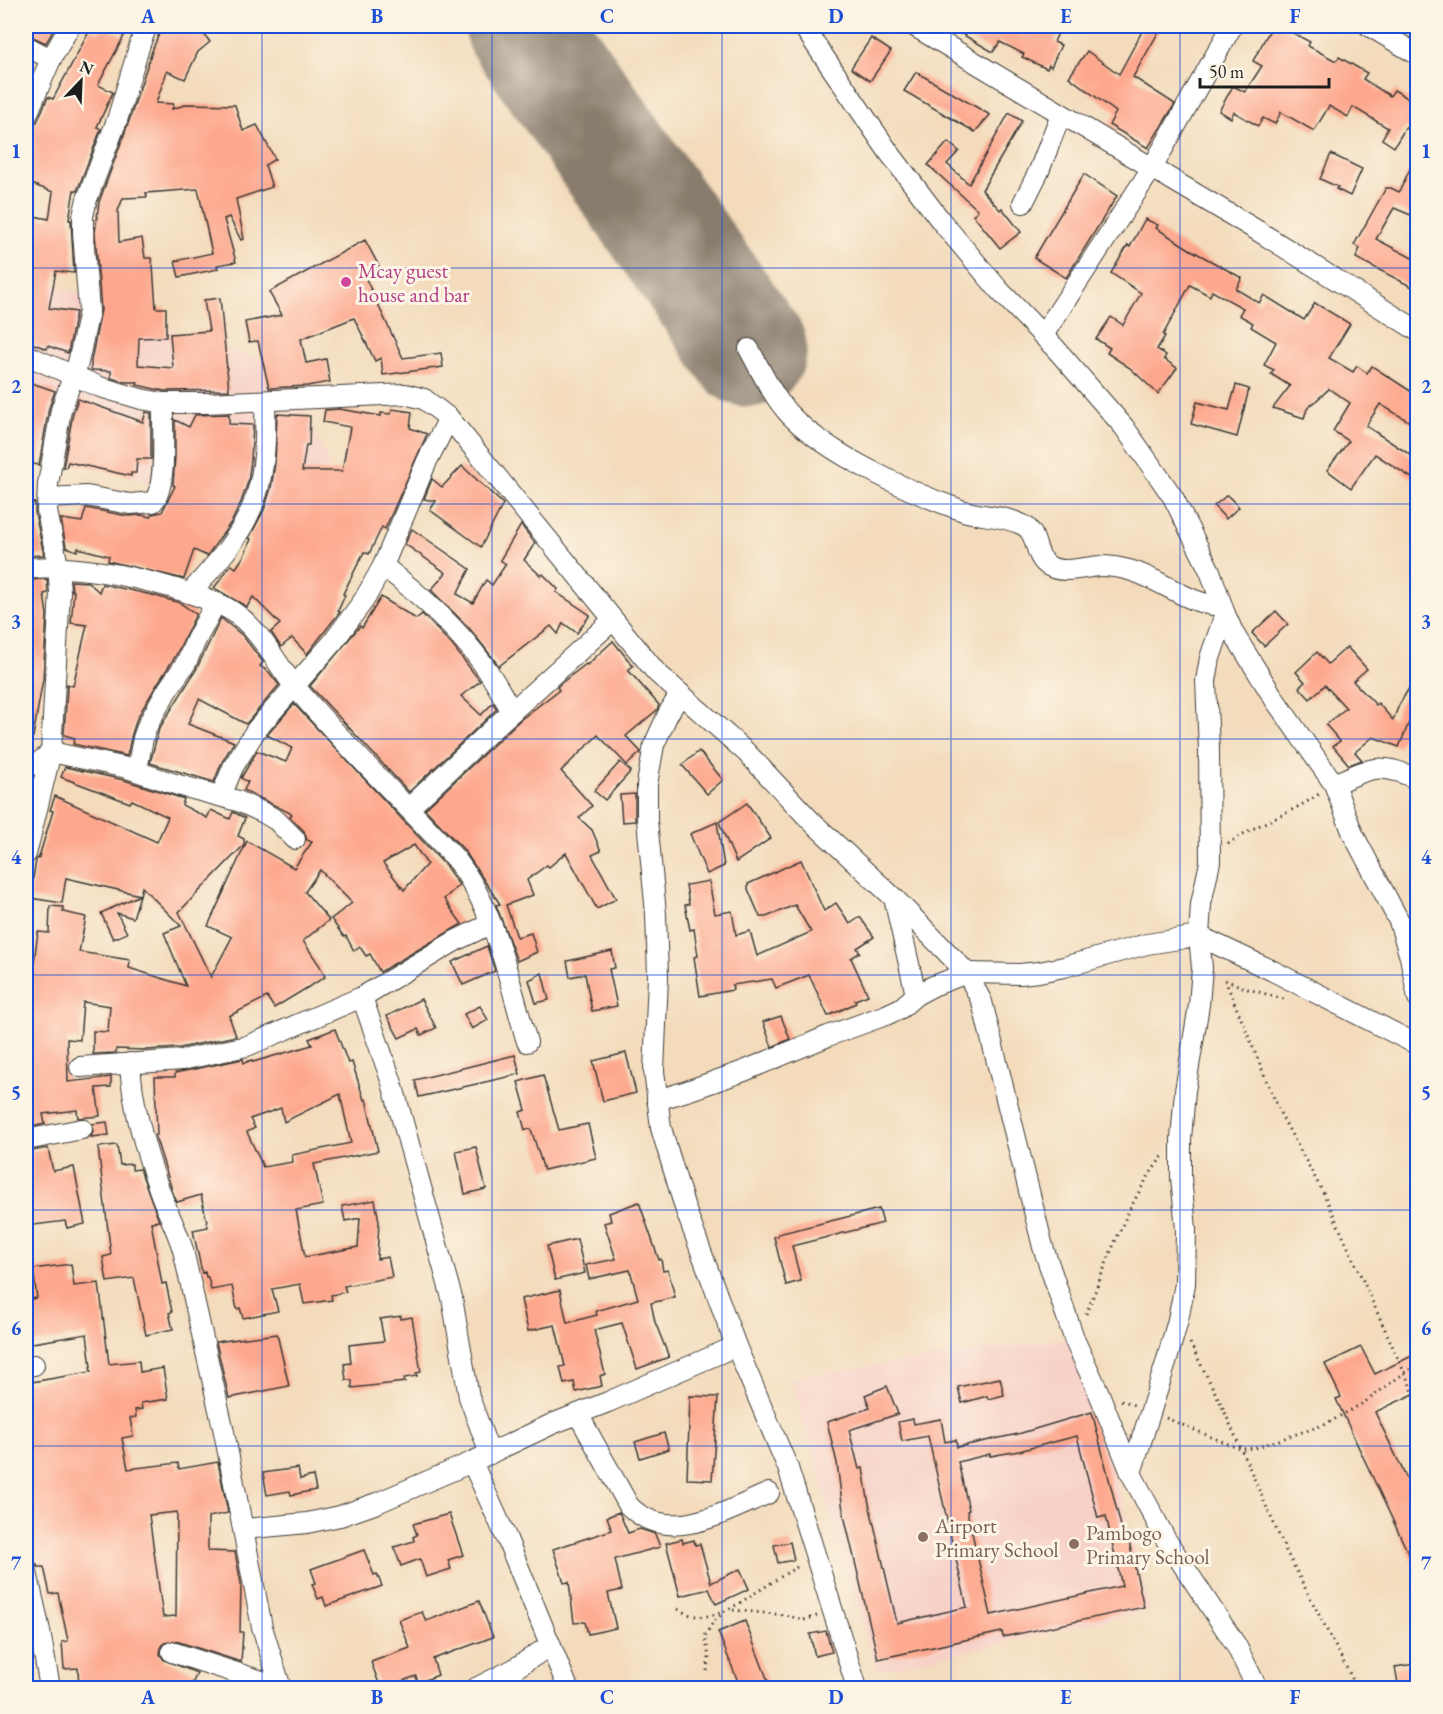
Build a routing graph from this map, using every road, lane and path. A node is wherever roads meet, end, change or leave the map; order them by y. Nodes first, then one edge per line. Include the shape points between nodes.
1 (70, 26) edge
2 (147, 26) edge
3 (803, 26) edge
4 (914, 26) edge
5 (1232, 26) edge
6 (1369, 26) edge
7 (26, 46) edge
8 (1418, 55) edge
9 (51, 60) junction
10 (1061, 114) junction
11 (26, 117) edge
12 (1152, 168) junction
13 (1023, 202) dead end
14 (1418, 331) edge
15 (1043, 335) junction
16 (749, 350) dead end
17 (26, 355) edge
18 (74, 376) junction
19 (265, 400) junction
20 (163, 403) junction
21 (449, 418) junction
22 (48, 498) junction
23 (58, 566) junction
24 (383, 566) junction
25 (26, 568) edge
26 (190, 593) junction
27 (216, 602) junction
28 (1223, 610) junction
29 (613, 620) junction
30 (294, 686) junction
31 (680, 694) junction
32 (512, 712) junction
33 (51, 752) junction
34 (26, 766) edge
35 (137, 770) junction
36 (1418, 780) edge
37 (1334, 784) junction
38 (221, 796) junction
39 (410, 808) junction
40 (295, 839) dead end
41 (26, 854) edge
42 (1210, 862) junction
43 (894, 898) junction
44 (490, 924) junction
45 (1199, 936) junction
46 (1202, 968) junction
47 (967, 973) junction
48 (1225, 980) junction
49 (916, 995) junction
50 (362, 997) junction
51 (1418, 998) edge
52 (1286, 999) dead end
53 (527, 1042) dead end
54 (1418, 1045) edge
55 (130, 1063) junction
56 (80, 1067) dead end
57 (657, 1100) junction
58 (82, 1129) dead end
59 (1181, 1139) junction
60 (26, 1140) edge
61 (1178, 1320) junction
62 (1075, 1341) junction
63 (736, 1346) junction
64 (1418, 1364) edge
65 (1403, 1373) junction
66 (1098, 1391) junction
67 (1418, 1403) edge
68 (1150, 1412) junction
69 (578, 1414) junction
70 (1240, 1449) junction
71 (481, 1458) junction
72 (1131, 1473) junction
73 (769, 1493) dead end
74 (244, 1529) junction
75 (816, 1556) junction
76 (26, 1568) edge
77 (832, 1608) junction
78 (678, 1609) dead end
79 (731, 1610) junction
80 (722, 1614) junction
81 (32, 1625) edge
82 (551, 1645) junction
83 (171, 1652) dead end
84 (707, 1671) dead end
85 (280, 1688) edge
86 (50, 1689) edge
87 (476, 1689) edge
88 (567, 1689) edge
89 (857, 1689) edge
90 (1257, 1689) edge
91 (1357, 1689) edge

1 - 9 street
2 - 18 street via 83,216 89,311
3 - 15 street via 888,152 999,290
4 - 10 street
5 - 12 street
6 - 8 street
7 - 9 street
9 - 11 street
10 - 12 street
10 - 13 street
12 - 14 street
12 - 15 street
15 - 28 street via 1124,427 1173,497 1210,571
16 - 28 street via 789,414 847,456 932,499 1023,525 1034,538 1040,558 1053,568 1106,566 1131,570
17 - 18 street
18 - 20 street via 119,394
18 - 22 street via 54,440
19 - 20 street
19 - 21 street via 405,394 424,399
19 - 26 street via 261,482 248,519 218,563
20 - 22 street via 162,480 153,502 130,504 87,496
21 - 24 street
21 - 29 street
22 - 23 street
23 - 25 street
23 - 26 street via 110,573
23 - 33 street
24 - 30 street via 348,623
24 - 32 street via 449,623 484,665
26 - 27 street
27 - 30 street via 256,633
27 - 35 street via 186,663 148,724
28 - 37 street via 1246,655
28 - 42 street via 1206,681
29 - 31 street
29 - 32 street
30 - 38 street via 256,730
30 - 39 street
31 - 43 street via 746,752 811,821
31 - 57 street via 654,745 647,784 658,977 654,1071
32 - 39 street
33 - 34 street via 37,764
33 - 35 street
33 - 41 street
35 - 38 street
36 - 37 street via 1377,767
37 - 42 path via 1241,834
37 - 51 street via 1353,834 1399,921
38 - 40 street via 264,813
39 - 44 street via 468,874
42 - 45 street
43 - 47 street
43 - 49 street
44 - 50 street
44 - 53 street
45 - 46 street
45 - 47 street via 1147,944 1039,972
45 - 54 street
46 - 48 path
46 - 59 street
47 - 49 street
47 - 62 street via 982,1002 1043,1247
48 - 52 path
48 - 65 path via 1281,1115 1323,1194
49 - 57 street via 886,1015 744,1071
50 - 55 street via 247,1046 182,1059
50 - 71 street via 392,1083 452,1298
55 - 56 street
55 - 74 street via 131,1088 152,1168 183,1250
57 - 63 street via 661,1128 685,1208
58 - 60 street
59 - 61 street via 1186,1260
59 - 62 path via 1162,1157 1146,1181
61 - 68 street
61 - 70 path
62 - 66 street
63 - 69 street
63 - 75 street via 788,1468
64 - 65 path
65 - 67 path
65 - 70 path via 1365,1402 1326,1424 1255,1448
66 - 68 path
66 - 72 street
68 - 70 path
68 - 72 street
69 - 71 street
69 - 73 street via 628,1506 654,1523 689,1524
70 - 91 path via 1286,1551
71 - 74 street via 340,1515 307,1523
71 - 82 street via 507,1539
72 - 90 street via 1165,1538 1236,1645
74 - 85 street via 262,1628
75 - 77 street
75 - 79 path
76 - 81 street
77 - 79 path via 804,1620
77 - 89 street
78 - 80 path via 696,1616
79 - 80 path
80 - 84 path via 705,1636
81 - 86 street
82 - 87 street
82 - 88 street
83 - 85 street

